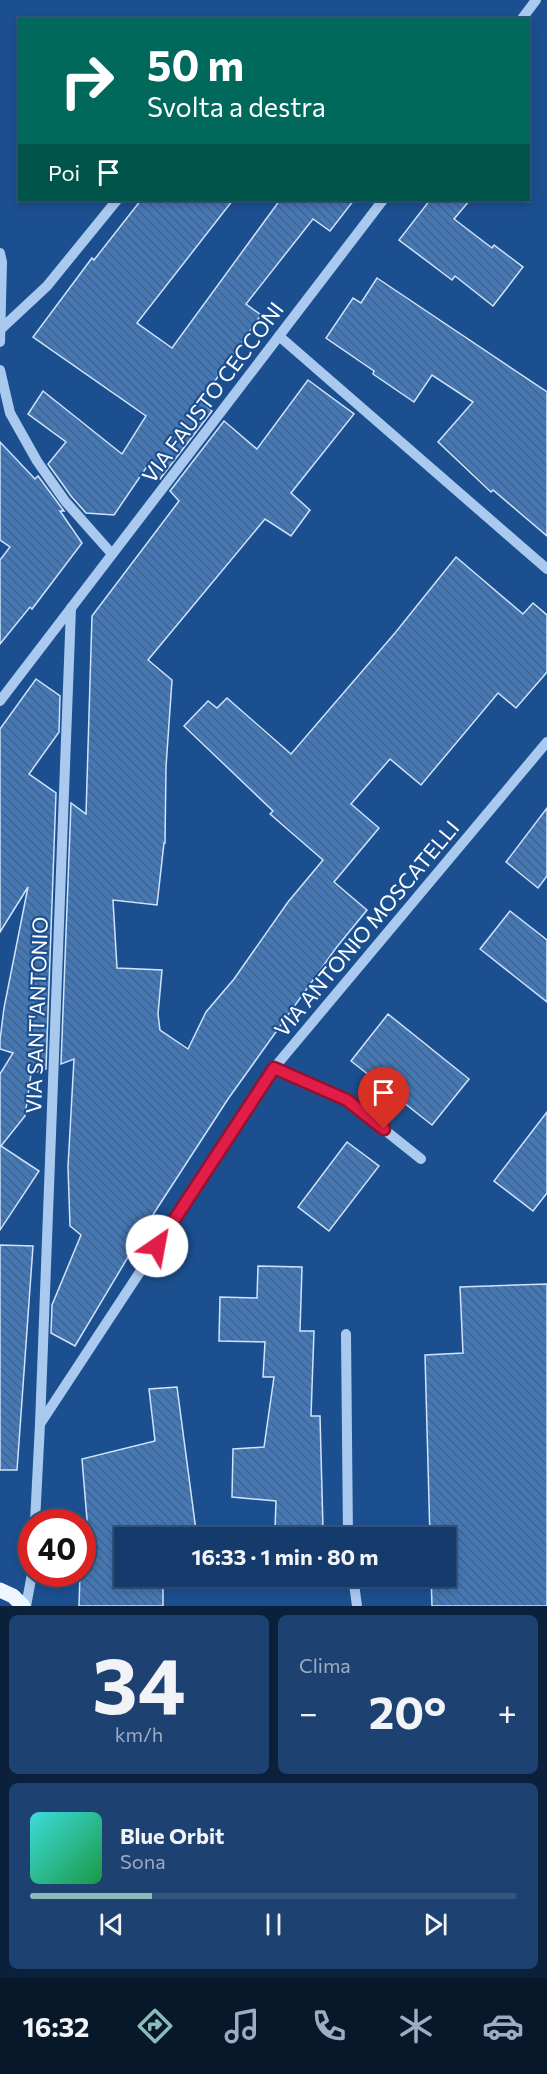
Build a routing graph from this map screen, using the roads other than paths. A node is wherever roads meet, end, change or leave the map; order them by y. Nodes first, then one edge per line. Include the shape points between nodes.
1 (536, 0) edge
2 (522, 18) edge
3 (116, 201) edge
4 (382, 201) edge
5 (0, 253) edge
6 (2, 328) junction
7 (279, 336) junction
8 (0, 342) edge
9 (0, 370) edge
10 (112, 554) junction
11 (547, 569) edge
12 (71, 608) junction
13 (0, 701) edge
14 (547, 742) edge
15 (274, 1068) junction
16 (421, 1159) dead end
17 (346, 1334) dead end
18 (40, 1424) junction
19 (36, 1509) edge
20 (348, 1527) edge
21 (29, 1587) edge
22 (354, 1587) edge
23 (0, 1590) edge
24 (24, 1606) edge
25 (357, 1606) edge

1 - 2 street
3 - 6 street via 47,285
4 - 7 street, VIA FAUSTO CECCONI
5 - 6 street
6 - 8 street
7 - 10 street, VIA FAUSTO CECCONI
7 - 11 street
9 - 10 street via 10,413 37,461 65,501
10 - 12 street, VIA FAUSTO CECCONI
12 - 13 street, VIA FAUSTO CECCONI
12 - 18 street, VIA SANT'ANTONIO
14 - 15 street, VIA ANTONIO MOSCATELLI
15 - 16 street via 347,1100
15 - 18 street, VIA ANTONIO MOSCATELLI
17 - 20 street
18 - 19 street
21 - 24 street
22 - 25 street
23 - 24 main road

